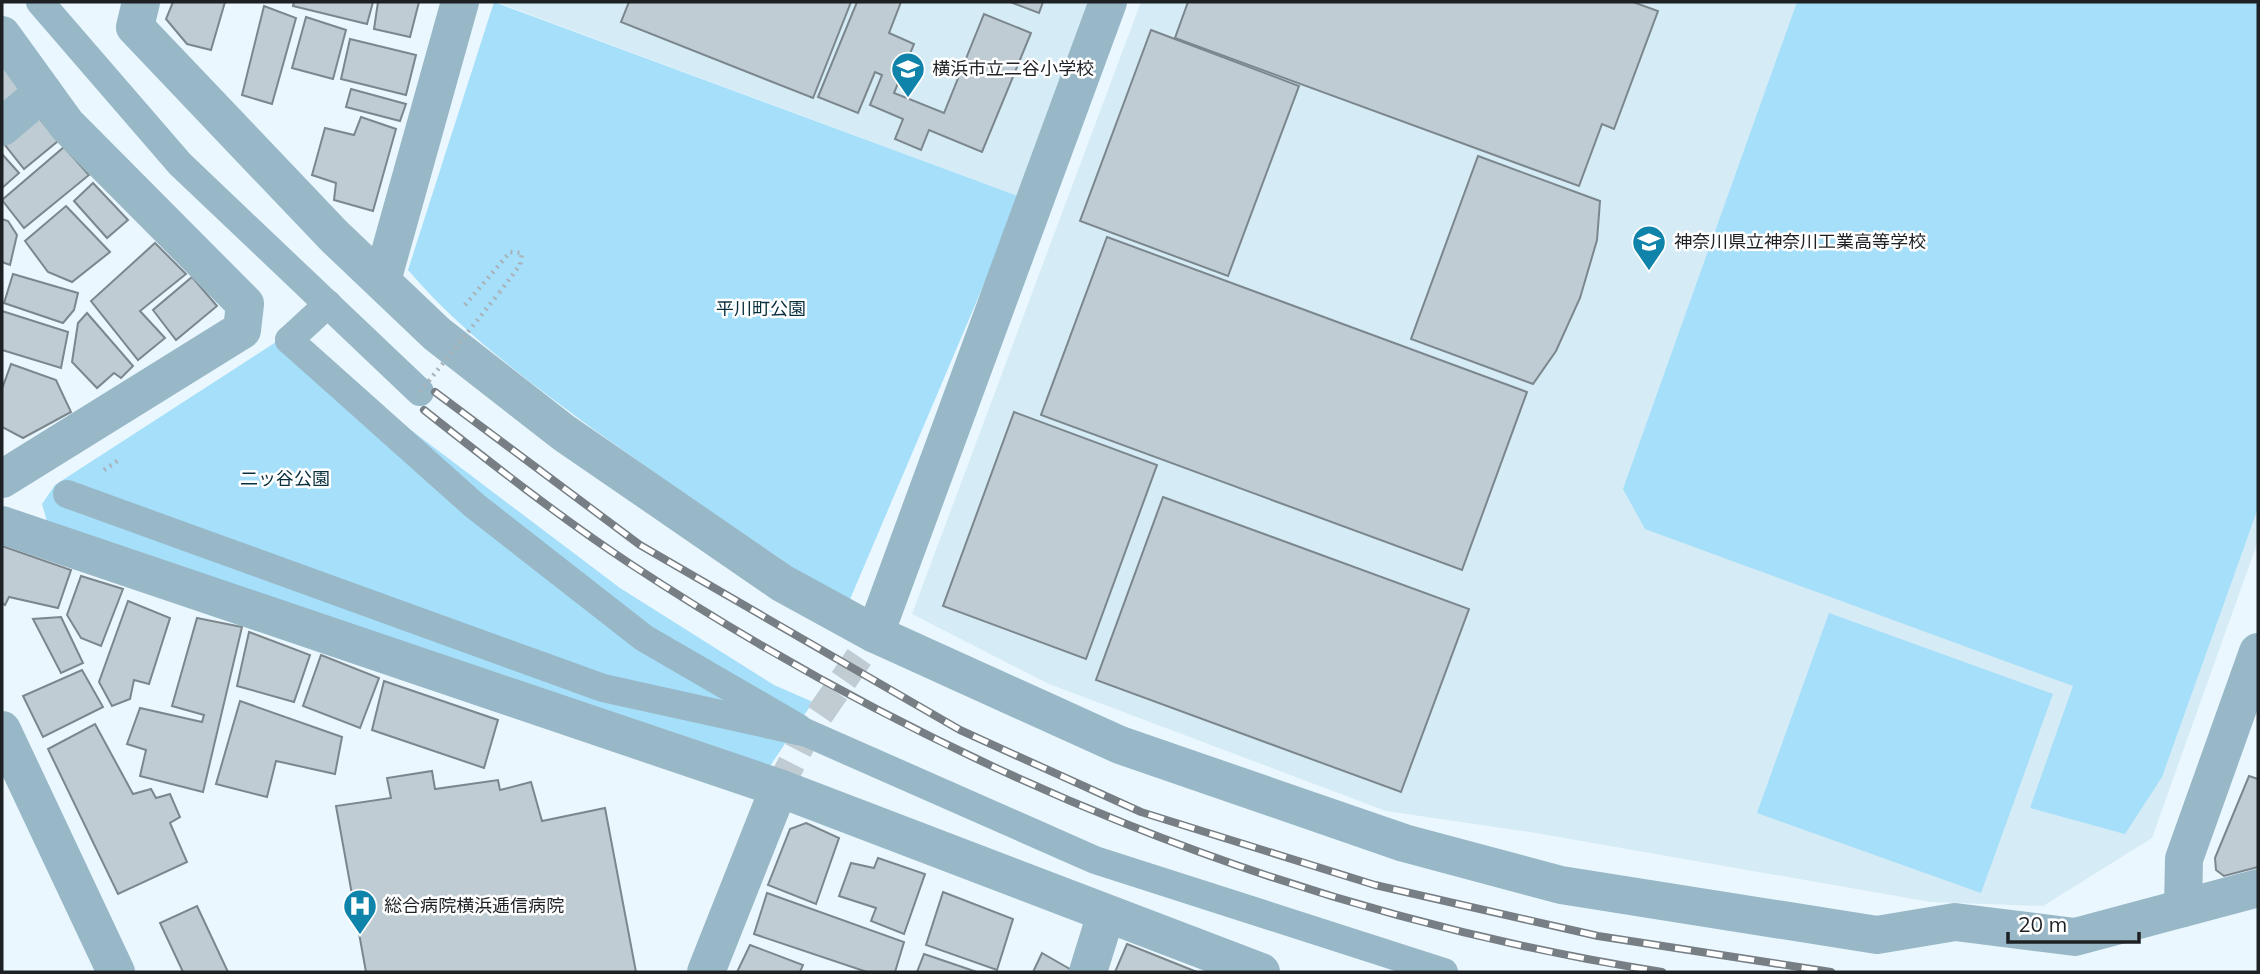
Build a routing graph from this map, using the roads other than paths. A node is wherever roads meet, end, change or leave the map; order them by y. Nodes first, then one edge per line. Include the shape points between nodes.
1 (40, 2) edge
2 (141, 2) edge
3 (460, 2) edge
4 (1108, 2) edge
5 (2, 35) edge
6 (43, 92) junction
7 (2, 127) edge
8 (382, 281) junction
9 (328, 304) junction
10 (420, 392) road end
11 (12, 463) edge
12 (67, 494) dead end
13 (2, 525) edge
14 (875, 634) junction
15 (2258, 652) edge
16 (2, 730) edge
17 (807, 733) junction
18 (779, 788) junction
19 (2258, 888) edge
20 (2183, 908) junction
21 (1106, 914) junction
22 (116, 972) edge
23 (706, 972) edge
24 (1088, 972) edge
25 (1261, 972) edge
26 (1444, 972) edge

1 - 9 street via 180,164
2 - 8 street via 135,27
3 - 8 street
4 - 14 street
5 - 6 street
6 - 7 street
6 - 11 street via 67,125 245,304 242,330
8 - 14 street via 437,334 564,433 782,583
9 - 10 street
9 - 17 street, bridge via 289,340 475,506 644,638
12 - 17 street, bridge via 603,688
13 - 18 street
14 - 20 street via 1120,745 1404,843 1561,885 1877,935 1955,922 2075,937
15 - 20 street via 2183,859
16 - 22 street
17 - 26 street, bridge via 1095,860
18 - 21 street
18 - 23 street
19 - 20 street
21 - 24 street
21 - 25 street

